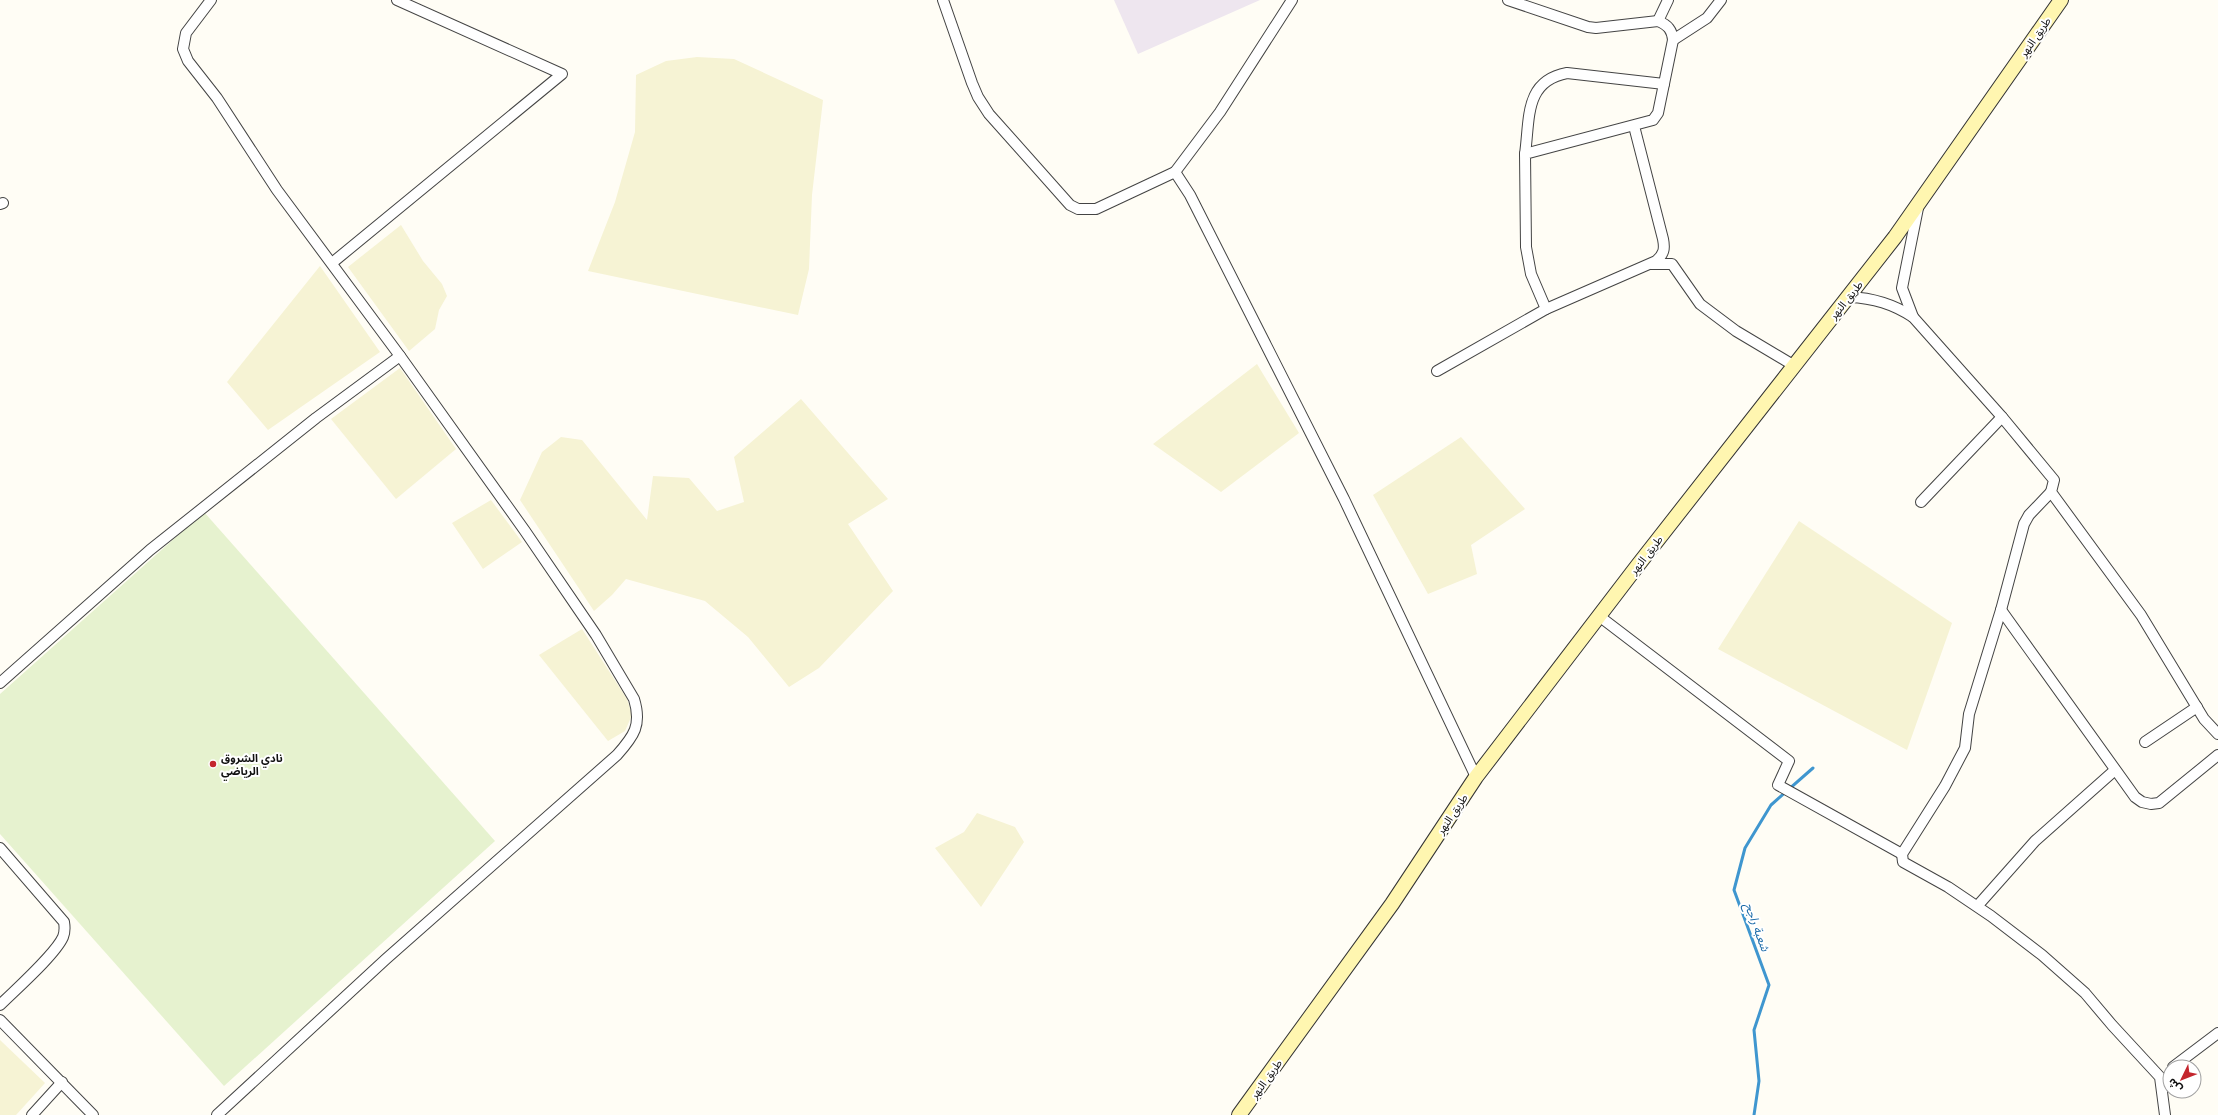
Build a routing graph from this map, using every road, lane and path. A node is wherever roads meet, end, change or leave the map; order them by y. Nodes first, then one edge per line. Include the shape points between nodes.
1 (211, 0) edge
2 (398, 0) edge
3 (943, 0) edge
4 (1292, 0) edge
5 (1508, 0) edge
6 (1668, 0) edge
7 (1721, 0) edge
8 (2061, 0) edge
9 (1658, 21) junction
10 (1673, 40) junction
11 (1664, 84) junction
12 (1634, 126) junction
13 (1525, 154) junction
14 (1175, 172) junction
15 (1920, 200) junction
16 (332, 263) junction
17 (1647, 264) junction
18 (1849, 297) junction
19 (1546, 309) junction
20 (1914, 318) junction
21 (400, 356) junction
22 (1793, 365) junction
23 (1437, 371) dead end
24 (2002, 417) junction
25 (2051, 492) junction
26 (1922, 502) dead end
27 (2001, 610) junction
28 (1599, 616) junction
29 (0, 683) edge
30 (2197, 707) junction
31 (2218, 734) edge
32 (2145, 742) dead end
33 (2218, 755) edge
34 (2115, 770) junction
35 (1476, 777) junction
36 (0, 848) edge
37 (1902, 854) junction
38 (1980, 903) dead end
39 (0, 1005) edge
40 (0, 1020) edge
41 (2218, 1033) edge
42 (2184, 1059) edge
43 (2160, 1077) joint
44 (62, 1082) junction
45 (32, 1115) edge
46 (93, 1115) edge
47 (217, 1115) edge
48 (1239, 1115) edge
49 (2165, 1115) edge

1 - 16 street via 186,33 183,52 217,98 260,166
2 - 16 street via 562,74
3 - 14 street via 978,97 989,114 1070,205 1078,209 1096,209 1140,186
4 - 14 street via 1220,112
5 - 9 street via 1596,28
6 - 9 street
7 - 10 street via 1707,18
8 - 15 main road, طريق النهر
9 - 10 street via 1670,28
10 - 11 street
11 - 12 street via 1658,113 1653,120
11 - 13 street via 1567,73 1547,79 1533,96
12 - 13 street
12 - 17 street via 1664,246 1661,257
13 - 19 street via 1527,254 1531,274
14 - 35 street via 1190,195 1344,499
15 - 18 main road, طريق النهر
15 - 20 street via 1902,279 1904,296
16 - 21 street
17 - 19 street
17 - 22 street via 1672,264 1700,304 1736,331
18 - 20 street via 1883,302 1898,307
18 - 22 main road, طريق النهر
19 - 23 street
20 - 24 street
21 - 29 street via 316,418 150,550
21 - 47 street via 596,635 634,699 637,723 630,740 617,755 386,959
22 - 28 main road, طريق النهر
24 - 25 street via 2054,480
24 - 26 street
25 - 27 street via 2024,524
25 - 30 street via 2141,615
27 - 34 street
27 - 37 street via 1969,714 1964,748 1945,786
28 - 35 main road, طريق النهر
28 - 37 street via 1789,761 1778,785
30 - 31 street
30 - 32 street
33 - 34 street via 2159,803 2142,802 2135,797
34 - 38 street via 2035,841
35 - 48 main road, طريق النهر via 1392,904
36 - 39 street via 64,922 65,930 57,947
37 - 43 street via 1903,862 1948,887 2042,955 2085,993
40 - 44 street
41 - 42 street
43 - 49 street
44 - 45 street
44 - 46 street

